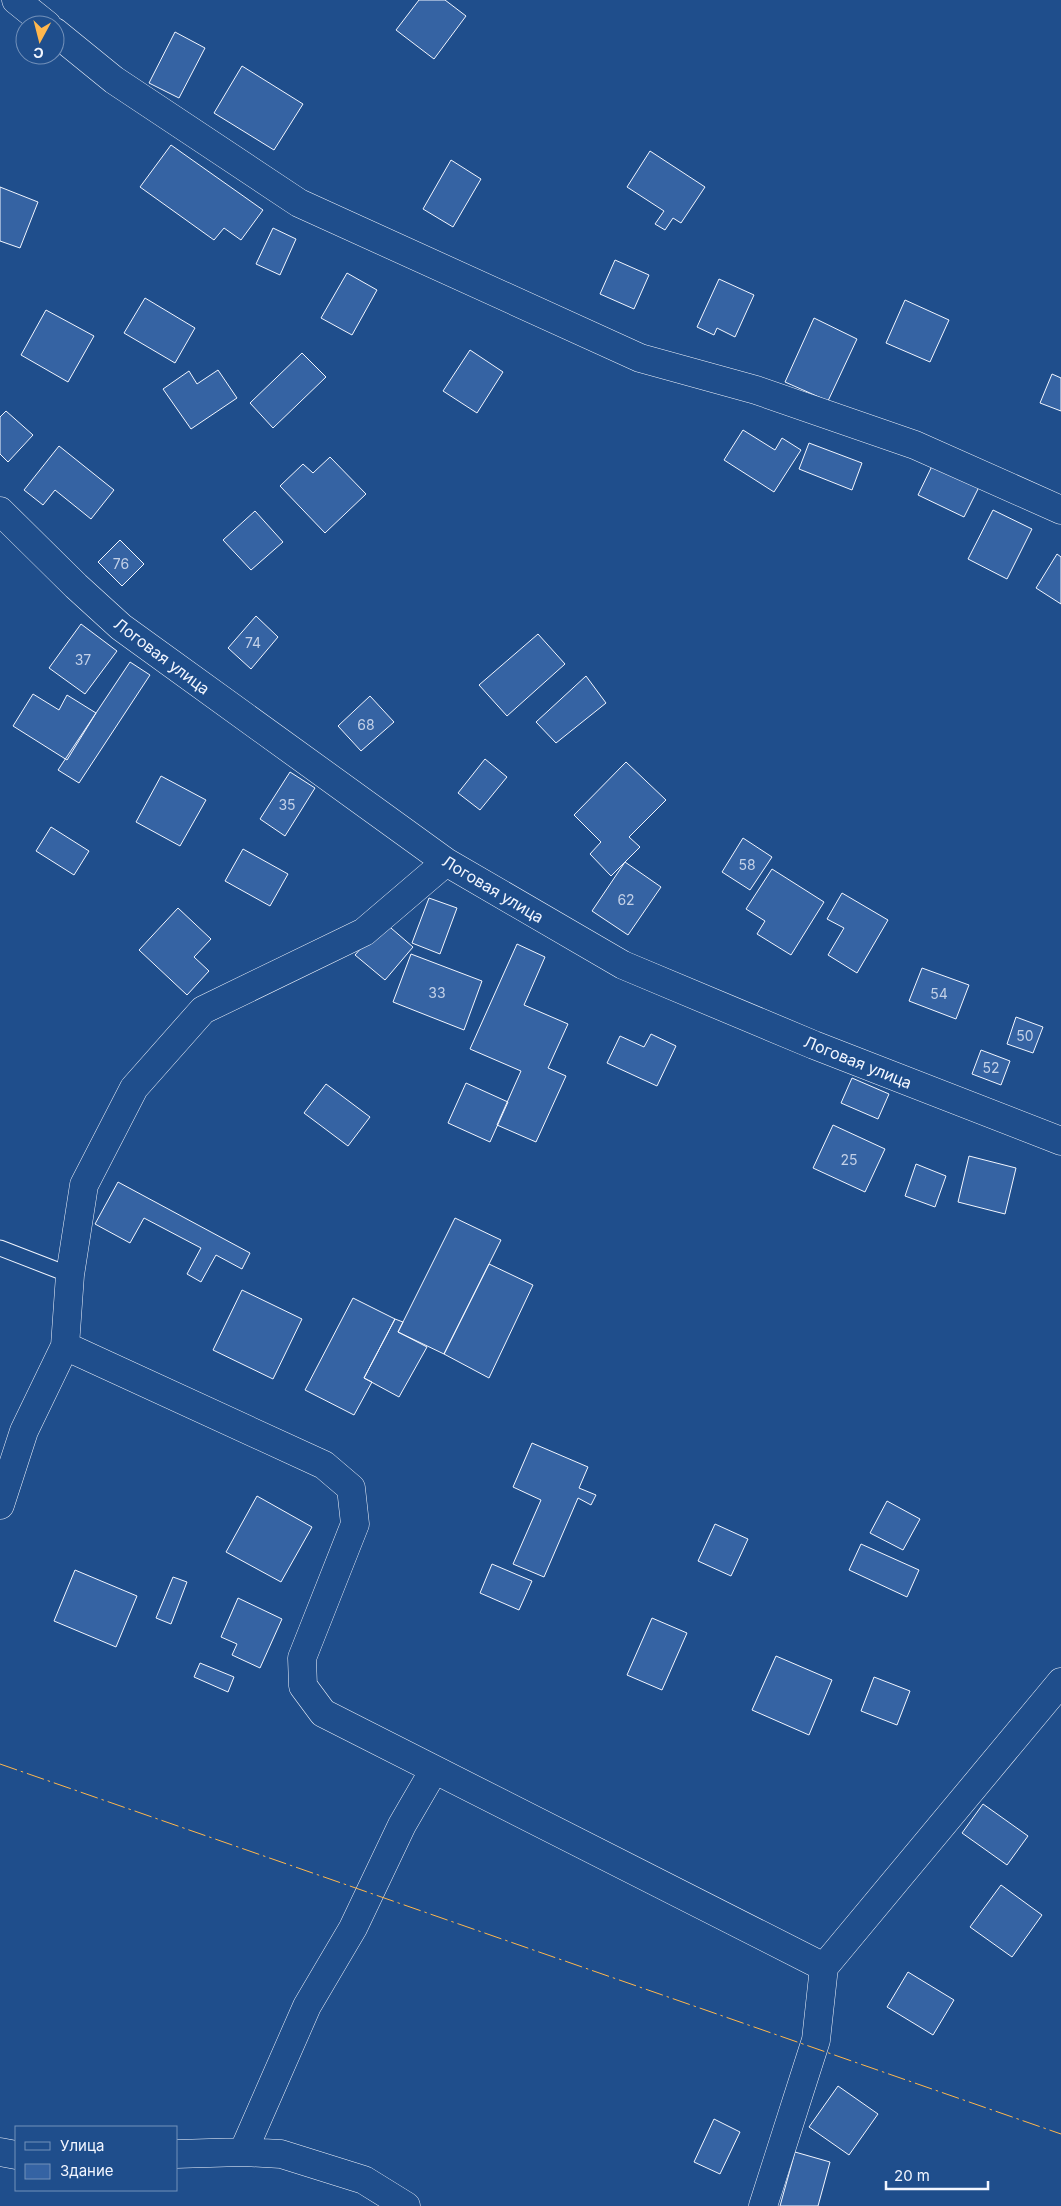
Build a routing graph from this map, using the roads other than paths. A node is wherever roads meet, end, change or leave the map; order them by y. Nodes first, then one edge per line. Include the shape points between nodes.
1 (16, 0) edge
2 (35, 15) edge
3 (65, 40) edge
4 (1061, 510) edge
5 (0, 511) edge
6 (446, 862) junction
7 (1061, 1141) edge
8 (0, 1248) edge
9 (70, 1275) junction
10 (65, 1346) junction
11 (0, 1505) edge
12 (1061, 1682) edge
13 (434, 1770) junction
14 (824, 1967) junction
15 (0, 2152) edge
16 (243, 2152) junction
17 (178, 2154) edge
18 (15, 2155) edge
19 (406, 2206) edge
20 (763, 2206) edge

1 - 2 street
3 - 4 street via 114,80 299,203 640,358 756,390 915,444
5 - 6 street, Логовая улица via 121,627
6 - 7 street, Логовая улица via 623,965
6 - 9 street via 364,932 203,1010 134,1088 84,1184
8 - 9 lane
9 - 10 street
10 - 11 street via 24,1431
10 - 13 street via 324,1465 350,1488 355,1524 302,1658 303,1686 323,1713
12 - 14 street
13 - 14 street
13 - 16 street via 402,1825 353,1928 307,2006
14 - 20 street via 816,2040
15 - 18 street
16 - 17 street
16 - 19 street via 281,2154 364,2180

